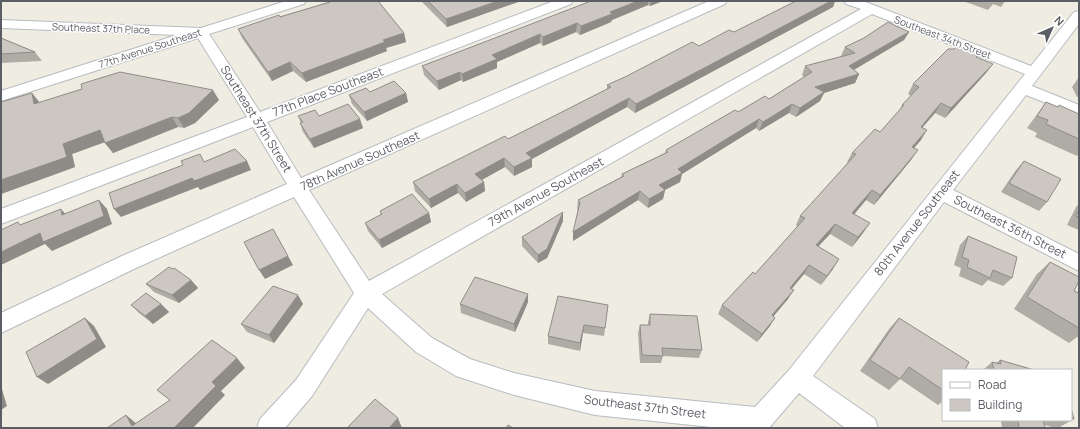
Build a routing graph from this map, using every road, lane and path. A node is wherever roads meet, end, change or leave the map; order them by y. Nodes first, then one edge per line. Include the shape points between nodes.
1 (299, 1) edge
2 (566, 1) edge
3 (720, 1) edge
4 (851, 1) edge
5 (871, 9) junction
6 (1079, 15) edge
7 (1, 24) edge
8 (201, 32) junction
9 (1034, 72) junction
10 (1022, 88) junction
11 (1, 96) edge
12 (1079, 111) edge
13 (257, 119) junction
14 (298, 188) junction
15 (941, 192) junction
16 (1, 217) edge
17 (1079, 263) edge
18 (366, 293) junction
19 (1, 323) edge
20 (798, 378) junction
21 (756, 424) edge
22 (269, 428) edge
23 (866, 428) edge

1 - 8 street, 77th Avenue Southeast
2 - 13 street, 77th Place Southeast
3 - 14 street, 78th Avenue Southeast
4 - 5 street, Southeast 34th Street
5 - 9 street, Southeast 34th Street
5 - 18 street, 79th Avenue Southeast
6 - 9 street, 80th Avenue Southeast
7 - 8 street, Southeast 37th Place
8 - 11 street, 77th Avenue Southeast
8 - 13 street, Southeast 37th Street
9 - 10 street, 80th Avenue Southeast
10 - 12 street
10 - 15 street, 80th Avenue Southeast
13 - 14 street, Southeast 37th Street
13 - 16 street, 77th Place Southeast
14 - 18 street, Southeast 37th Street
14 - 19 street, 78th Avenue Southeast via 128,262
15 - 17 street, Southeast 36th Street
15 - 20 street, 80th Avenue Southeast
18 - 21 street, Southeast 37th Street via 424,345 464,368 514,384 595,403
18 - 22 street, 79th Avenue Southeast via 304,388
20 - 21 street, 80th Avenue Southeast
20 - 23 street

